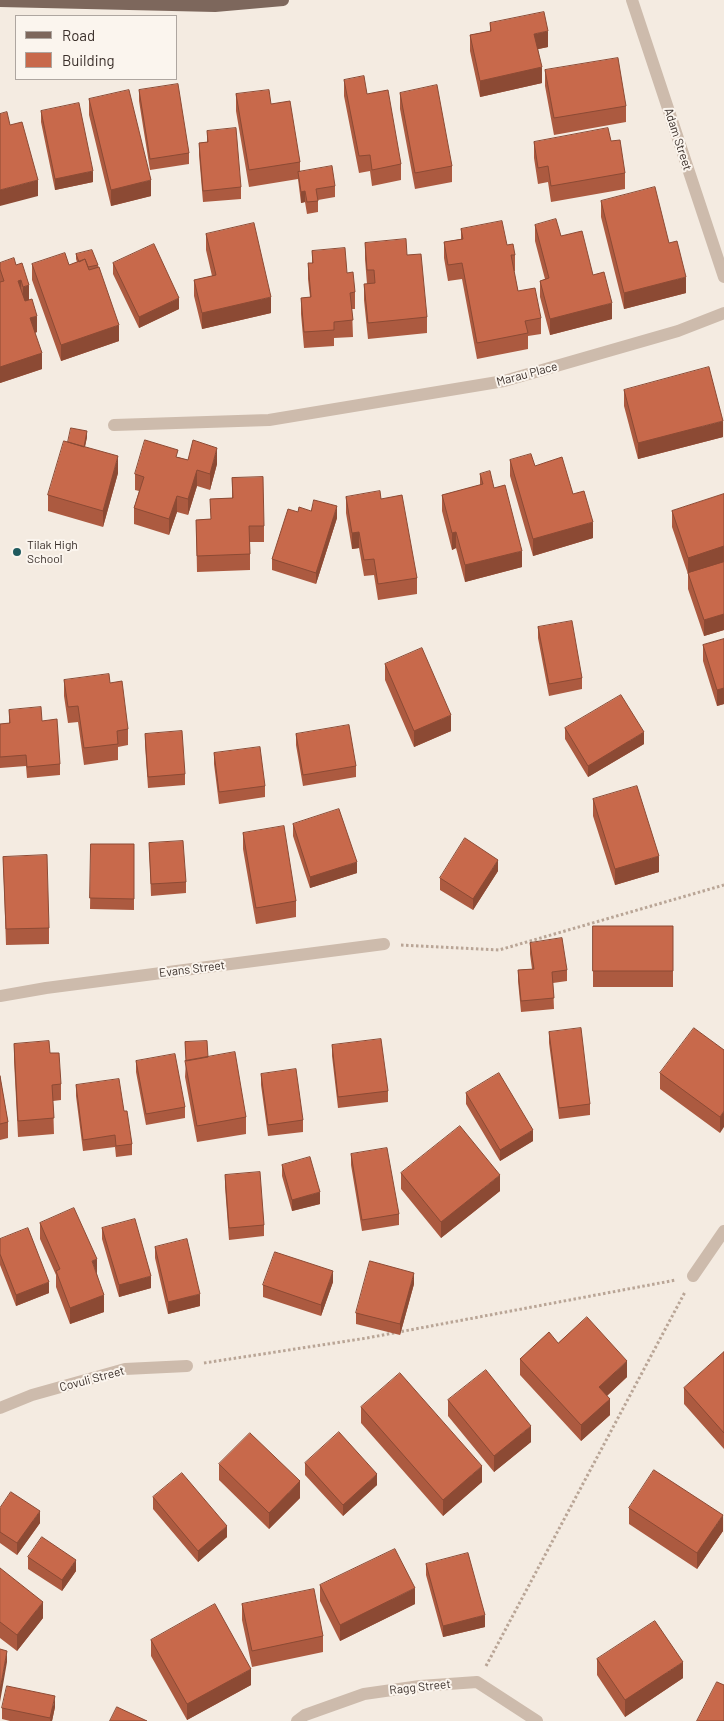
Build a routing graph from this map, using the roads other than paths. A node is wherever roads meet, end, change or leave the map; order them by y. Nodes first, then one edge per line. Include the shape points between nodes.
1 (283, 0) edge
2 (632, 0) edge
3 (0, 1) edge
4 (724, 277) edge
5 (724, 313) edge
6 (114, 426) dead end
7 (384, 944) road end
8 (0, 996) edge
9 (724, 1231) edge
10 (693, 1276) road end
11 (187, 1366) road end
12 (0, 1408) edge
13 (297, 1721) edge
14 (537, 1721) edge

1 - 3 main road via 215,6
2 - 4 street, Adam Street
5 - 6 street, Marau Place via 678,331 504,381 269,420
7 - 8 street, Evans Street
9 - 10 street
11 - 12 street, Covuli Street via 125,1369 32,1395
13 - 14 street, Ragg Street via 305,1715 364,1694 477,1682

